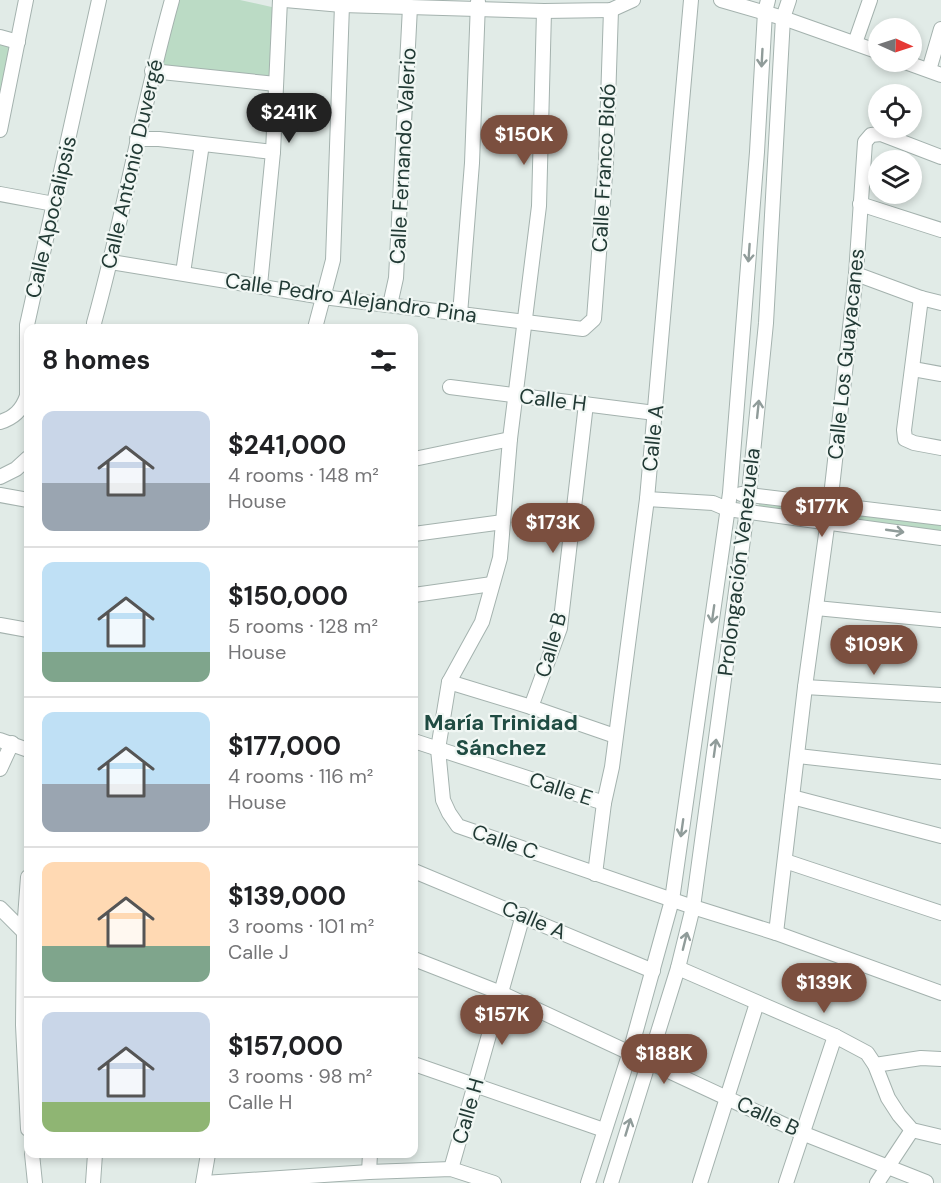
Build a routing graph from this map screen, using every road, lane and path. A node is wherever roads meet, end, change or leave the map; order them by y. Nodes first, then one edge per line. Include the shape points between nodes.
1 (26, 0) edge
2 (99, 0) edge
3 (172, 0) edge
4 (279, 0) edge
5 (285, 0) edge
6 (633, 0) edge
7 (691, 0) edge
8 (721, 0) edge
9 (789, 0) edge
10 (870, 0) edge
11 (342, 5) junction
12 (478, 5) edge
13 (766, 6) edge
14 (410, 7) junction
15 (611, 10) junction
16 (543, 11) junction
17 (783, 18) junction
18 (941, 29) edge
19 (0, 37) edge
20 (18, 42) junction
21 (855, 43) junction
22 (868, 48) edge
23 (152, 71) junction
24 (935, 73) edge
25 (276, 84) junction
26 (0, 130) edge
27 (137, 139) junction
28 (202, 144) junction
29 (273, 152) junction
30 (941, 157) edge
31 (0, 194) edge
32 (54, 204) junction
33 (860, 204) junction
34 (941, 230) edge
35 (111, 262) junction
36 (183, 273) junction
37 (856, 274) junction
38 (260, 285) junction
39 (323, 297) junction
40 (921, 298) junction
41 (941, 303) edge
42 (390, 305) junction
43 (460, 314) junction
44 (524, 322) junction
45 (27, 324) edge
46 (94, 324) edge
47 (316, 324) edge
48 (590, 325) joint
49 (913, 369) junction
50 (941, 374) edge
51 (450, 387) dead end
52 (517, 395) junction
53 (586, 404) junction
54 (24, 406) edge
55 (656, 413) junction
56 (0, 422) edge
57 (510, 439) junction
58 (941, 448) edge
59 (418, 458) edge
60 (24, 462) edge
61 (0, 477) edge
62 (730, 493) junction
63 (0, 495) edge
64 (749, 495) junction
65 (24, 499) edge
66 (647, 499) junction
67 (713, 503) junction
68 (830, 505) junction
69 (727, 509) junction
70 (747, 512) junction
71 (941, 518) edge
72 (503, 522) junction
73 (827, 523) junction
74 (418, 533) edge
75 (941, 538) edge
76 (492, 585) junction
77 (418, 594) edge
78 (816, 608) junction
79 (941, 620) edge
80 (0, 625) edge
81 (24, 629) edge
82 (449, 682) junction
83 (806, 687) junction
84 (941, 695) edge
85 (531, 707) junction
86 (615, 736) junction
87 (6, 741) edge
88 (418, 742) edge
89 (24, 748) edge
90 (438, 749) junction
91 (798, 756) junction
92 (0, 770) edge
93 (941, 772) edge
94 (792, 797) junction
95 (604, 803) junction
96 (941, 836) edge
97 (785, 861) junction
98 (418, 873) edge
99 (595, 874) junction
100 (672, 900) junction
101 (693, 907) junction
102 (0, 908) edge
103 (941, 912) edge
104 (523, 915) junction
105 (24, 932) edge
106 (776, 933) junction
107 (418, 961) edge
108 (678, 968) junction
109 (653, 971) junction
110 (501, 993) junction
111 (941, 993) edge
112 (757, 1003) junction
113 (24, 1025) edge
114 (836, 1036) junction
115 (630, 1052) junction
116 (941, 1059) edge
117 (648, 1060) junction
118 (24, 1064) edge
119 (418, 1065) edge
120 (875, 1065) junction
121 (476, 1085) junction
122 (727, 1098) junction
123 (604, 1130) junction
124 (912, 1130) junction
125 (802, 1132) junction
126 (941, 1137) edge
127 (32, 1158) edge
128 (95, 1158) edge
129 (207, 1158) edge
130 (372, 1158) edge
131 (887, 1166) junction
132 (451, 1169) junction
133 (378, 1175) edge
134 (926, 1182) edge
135 (35, 1183) edge
136 (93, 1183) edge
137 (203, 1183) edge
138 (494, 1183) edge
139 (588, 1183) edge
140 (611, 1183) edge
141 (700, 1183) edge
142 (786, 1183) edge
143 (877, 1183) edge

1 - 20 street
2 - 32 street, Calle Apocalipsis
3 - 23 street, Calle Antonio Duvergé
4 - 25 street
5 - 11 street
6 - 15 street
7 - 55 street, Calle A
8 - 13 street
9 - 17 street, Prolongación Venezuela
10 - 21 street
11 - 14 street
11 - 39 street via 333,260
12 - 14 street
12 - 16 street
12 - 43 street via 472,163
13 - 17 street
13 -> 62 street, Prolongación Venezuela
14 - 42 street, Calle Fernando Valerio via 396,278
15 - 16 street
15 - 48 street, Calle Franco Bidó via 605,173 594,320
16 - 44 street, Calle C via 539,206
17 - 21 street
64 -> 17 street, Prolongación Venezuela via 766,323
18 - 24 street
19 - 20 street
20 - 26 street
21 - 22 street
23 - 25 street
23 - 27 street, Calle Antonio Duvergé
25 - 29 street
27 - 28 street
27 - 35 street, Calle Antonio Duvergé
28 - 29 street
28 - 36 street
29 - 38 street
30 - 33 street, Calle Los Guayacanes via 881,134 871,135 864,142
31 - 32 street
32 - 45 street, Calle Apocalipsis
33 - 34 street
33 - 37 street, Calle Los Guayacanes
35 - 36 street, Calle Pedro Alejandro Pina
35 - 46 street, Calle Antonio Duvergé
36 - 38 street, Calle Pedro Alejandro Pina
37 - 40 street
37 - 68 street, Calle Los Guayacanes
38 - 39 street, Calle Pedro Alejandro Pina
39 - 42 street, Calle Pedro Alejandro Pina
39 - 47 street
40 - 41 street
40 - 49 street
42 - 43 street, Calle Pedro Alejandro Pina
43 - 44 street, Calle Pedro Alejandro Pina
44 - 48 street, Calle Pedro Alejandro Pina via 583,329
44 - 52 street, Calle C
49 - 50 street
49 - 58 street via 906,439
51 - 52 street, Calle H
52 - 53 street, Calle H
52 - 57 street, Calle C
53 - 55 street, Calle H
53 - 85 street, Calle B via 560,628
54 - 56 street, Calle Apocalipsis
55 - 66 street, Calle A
57 - 59 street
57 - 72 street, Calle C
60 - 61 street
62 - 64 street
62 - 67 street
62 - 69 street, Prolongación Venezuela
63 - 65 street
64 - 68 street
64 - 70 street, Prolongación Venezuela
66 - 67 street
66 - 86 street, Calle A
67 - 69 street
68 - 71 street
68 - 73 street, Calle Los Guayacanes
69 - 70 street
69 -> 100 street, Prolongación Venezuela
70 - 73 street
101 -> 70 street, Prolongación Venezuela
72 - 74 street
72 - 76 street, Calle C via 500,558
73 -> 75 street
73 - 78 street, Calle Los Guayacanes
76 - 77 street
76 - 82 street, Calle C via 482,622
78 - 79 street
78 - 83 street, Calle Los Guayacanes
80 - 81 street
82 - 85 street
82 - 90 street, Calle C
83 - 84 street
83 - 91 street, Calle Los Guayacanes
85 - 86 street
86 - 95 street, Calle A
87 - 89 street
87 - 92 street
88 - 90 street, Calle E
90 - 95 street, Calle E
90 - 99 street, Calle C via 443,800 458,826
91 - 93 street
91 - 94 street, Calle Los Guayacanes
94 - 96 street
94 - 97 street, Calle Los Guayacanes
95 - 99 street, Calle A
97 - 103 street
97 - 106 street, Calle Los Guayacanes
98 - 104 street, Calle A
99 - 100 street, Calle C
100 - 101 street, Calle C
100 - 109 street, Prolongación Venezuela
101 - 106 street, Calle C
108 -> 101 street, Prolongación Venezuela
102 - 105 street
104 - 109 street, Calle A
104 - 110 street, Calle H
106 - 111 street, Calle C
107 - 110 street, Calle B
108 - 112 street
108 - 117 street, Prolongación Venezuela
109 - 115 street, Prolongación Venezuela
110 - 115 street, Calle B
110 - 121 street, Calle H
112 - 114 street
112 - 122 street
113 - 118 street
114 - 120 street via 867,1053
114 - 125 street
115 - 117 street, Calle B
115 - 123 street, Prolongación Venezuela
116 - 120 street
117 - 122 street, Calle B
140 -> 117 street, Prolongación Venezuela
119 - 121 street
120 - 124 street via 888,1098
121 - 123 street
121 - 132 street, Calle H
122 - 125 street, Calle B
122 - 141 street
123 - 139 street, Prolongación Venezuela
124 - 126 street
124 - 131 street
125 - 131 street, Calle B
125 - 142 street
127 - 135 street
128 - 136 street
129 - 137 street
130 - 133 street
131 - 134 street, Calle B
131 - 143 street
132 - 133 street
132 - 138 street
133 - 137 street

